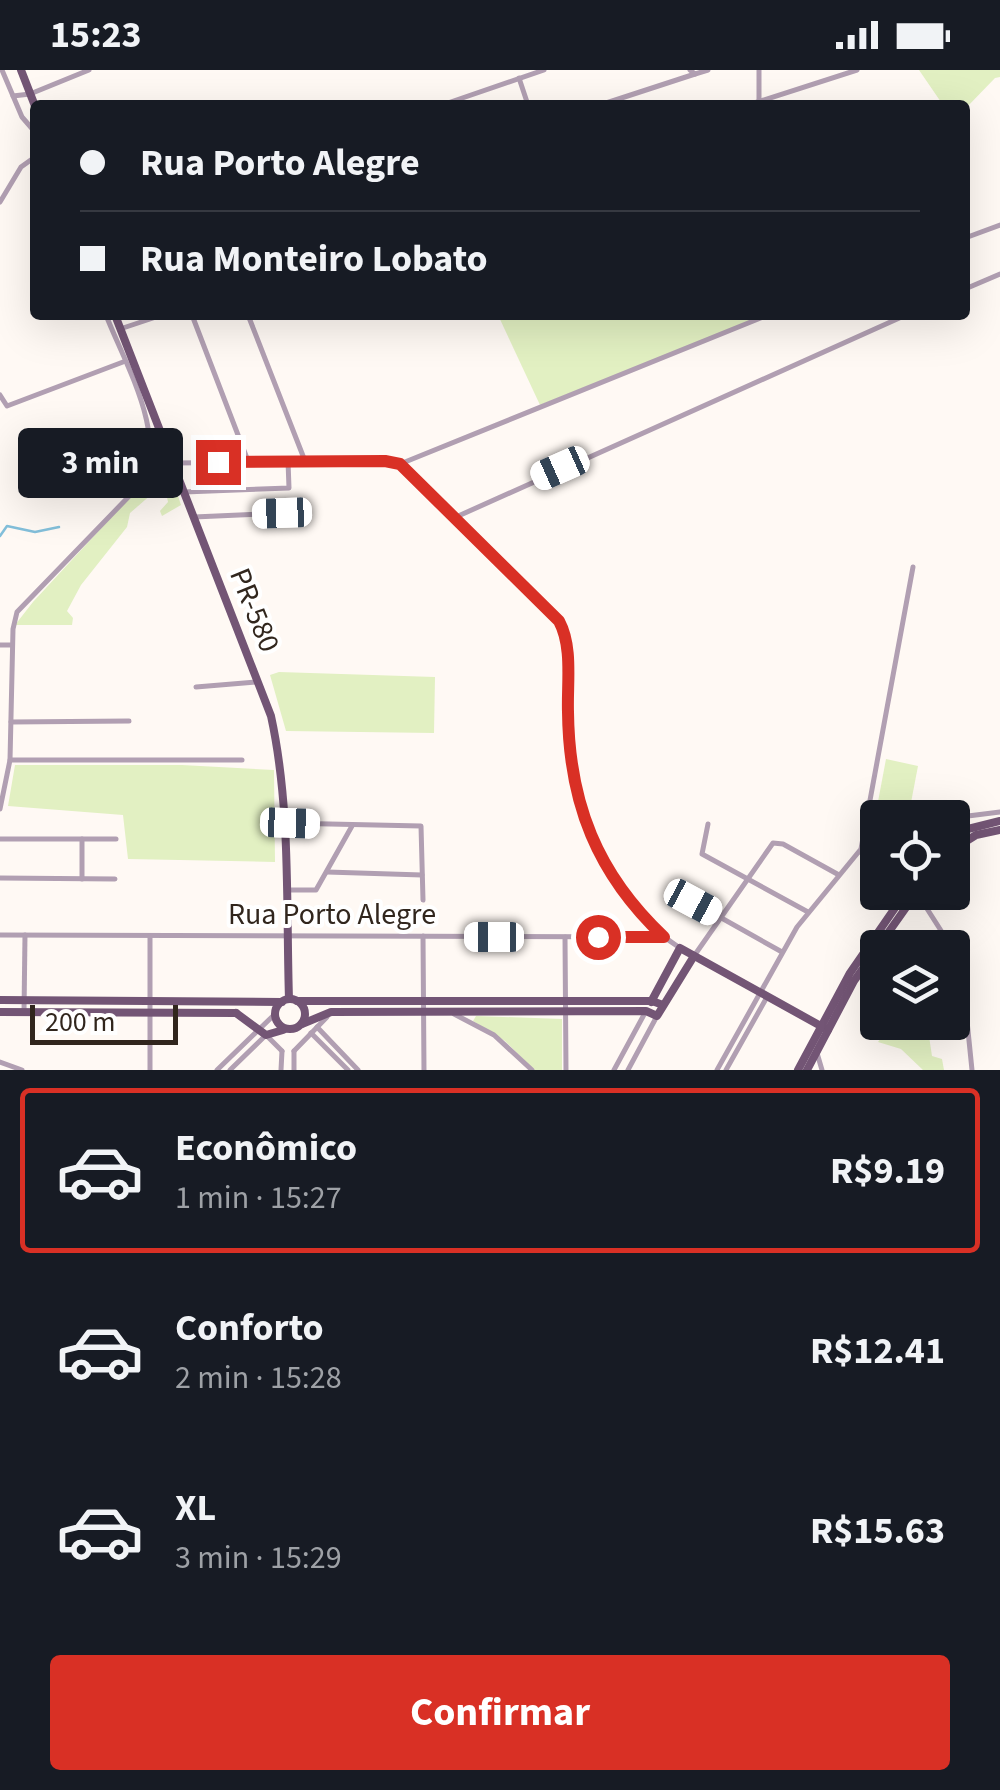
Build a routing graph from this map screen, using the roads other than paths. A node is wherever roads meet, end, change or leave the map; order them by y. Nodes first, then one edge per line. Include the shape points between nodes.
1 (2, 70) edge
2 (21, 70) edge
3 (89, 70) edge
4 (544, 70) edge
5 (708, 70) edge
6 (759, 70) edge
7 (858, 70) edge
8 (692, 72) edge
9 (519, 78) junction
10 (30, 94) junction
11 (13, 96) junction
12 (32, 100) edge
13 (456, 100) edge
14 (526, 100) edge
15 (614, 100) edge
16 (760, 100) edge
17 (763, 100) edge
18 (30, 126) edge
19 (30, 160) edge
20 (0, 202) edge
21 (1000, 224) edge
22 (970, 236) edge
23 (1000, 274) edge
24 (970, 287) edge
25 (115, 320) edge
26 (116, 320) edge
27 (147, 320) edge
28 (194, 320) edge
29 (250, 320) edge
30 (756, 320) edge
31 (895, 320) edge
32 (120, 329) junction
33 (128, 360) junction
34 (0, 395) edge
35 (288, 460) junction
36 (304, 460) junction
37 (248, 461) junction
38 (173, 463) junction
39 (400, 464) junction
40 (184, 492) junction
41 (282, 513) dead end
42 (456, 517) junction
43 (194, 518) junction
44 (913, 566) dead end
45 (0, 645) edge
46 (12, 645) junction
47 (260, 682) junction
48 (196, 687) dead end
49 (129, 721) dead end
50 (11, 722) junction
51 (0, 733) edge
52 (11, 733) junction
53 (10, 760) junction
54 (242, 760) dead end
55 (0, 809) edge
56 (1000, 812) edge
57 (970, 816) edge
58 (1000, 821) edge
59 (284, 823) junction
60 (708, 824) dead end
61 (352, 826) junction
62 (970, 828) edge
63 (1000, 830) edge
64 (970, 838) edge
65 (0, 839) edge
66 (82, 839) junction
67 (116, 839) dead end
68 (859, 851) joint
69 (327, 872) junction
70 (422, 875) junction
71 (840, 875) junction
72 (0, 878) edge
73 (746, 878) junction
74 (82, 879) junction
75 (115, 879) dead end
76 (287, 890) junction
77 (422, 900) dead end
78 (693, 902) dead end
79 (894, 910) edge
80 (904, 910) edge
81 (928, 910) edge
82 (808, 912) junction
83 (719, 916) junction
84 (0, 935) edge
85 (25, 936) junction
86 (150, 936) junction
87 (287, 936) junction
88 (423, 936) junction
89 (565, 937) junction
90 (664, 937) junction
91 (680, 948) junction
92 (782, 952) junction
93 (694, 956) junction
94 (763, 995) junction
95 (424, 998) junction
96 (566, 999) junction
97 (0, 1000) edge
98 (24, 1000) junction
99 (150, 1000) junction
100 (237, 1000) junction
101 (289, 1000) junction
102 (330, 1000) junction
103 (652, 1001) junction
104 (664, 1005) junction
105 (424, 1010) junction
106 (442, 1010) junction
107 (0, 1012) edge
108 (24, 1012) junction
109 (331, 1012) junction
110 (566, 1012) junction
111 (646, 1012) junction
112 (150, 1013) junction
113 (236, 1013) junction
114 (275, 1014) junction
115 (658, 1016) junction
116 (302, 1024) junction
117 (825, 1028) junction
118 (288, 1030) junction
119 (314, 1030) junction
120 (263, 1032) junction
121 (282, 1051) junction
122 (294, 1051) junction
123 (813, 1051) junction
124 (0, 1062) edge
125 (22, 1070) edge
126 (150, 1070) edge
127 (218, 1070) edge
128 (230, 1070) edge
129 (282, 1070) edge
130 (294, 1070) edge
131 (348, 1070) edge
132 (358, 1070) edge
133 (424, 1070) edge
134 (532, 1070) edge
135 (566, 1070) edge
136 (614, 1070) edge
137 (628, 1070) edge
138 (717, 1070) edge
139 (726, 1070) edge
140 (798, 1070) edge
141 (807, 1070) edge
142 (822, 1070) edge
143 (972, 1070) edge

1 - 11 street
2 - 10 main road
3 - 10 street
4 - 9 street
5 - 8 street
6 - 16 street
7 - 17 street
8 - 15 street
9 - 13 street
9 - 14 street
10 - 11 street
10 - 12 main road
11 - 18 street
19 - 20 street
21 - 22 street
23 - 24 street
25 - 33 street
26 - 32 main road, PR-580 / PR-580
27 - 32 street
28 - 37 street
29 - 36 street
30 - 39 street
31 - 42 street
32 - 33 main road, PR-580 / PR-580
33 - 34 street via 7,406
33 - 38 main road, PR-580 / PR-580
33 - 46 street via 151,436 150,467 17,612
35 - 36 street
35 - 37 street
35 - 40 street via 289,488
36 - 39 street
37 - 38 street
38 - 40 main road, PR-580 / PR-580
39 - 42 street
40 - 43 main road, PR-580 / PR-580
41 - 43 street
42 - 90 street via 562,627 580,809 617,884
43 - 47 main road, PR-580 / PR-580
44 - 68 street
45 - 46 street
46 - 50 street
47 - 48 street
47 - 59 main road, PR-580 / PR-580 via 277,742
49 - 50 street
50 - 52 street
51 - 52 street
52 - 53 street
53 - 54 street
53 - 55 street
56 - 57 street
58 - 62 main road
59 - 61 street
59 - 76 main road, PR-580 / PR-580
60 - 73 street via 702,854
61 - 69 street
61 - 70 street via 421,826
63 - 64 main road
65 - 66 street
66 - 67 street
66 - 74 street
68 - 71 street
69 - 70 street
69 - 76 street via 316,890
70 - 77 street
71 - 73 street via 777,842
71 - 82 street
72 - 74 street
73 - 82 street
73 - 83 street
74 - 75 street
76 - 87 main road, PR-580 / PR-580
78 - 83 street
79 - 117 main road via 850,973
80 - 117 main road
81 - 143 street via 961,962
82 - 92 street
83 - 92 street
83 - 93 street
84 - 85 street, Rua Porto Alegre
85 - 86 street, Rua Porto Alegre
85 - 98 street
86 - 87 street, Rua Porto Alegre
86 - 99 street
87 - 88 street, Rua Porto Alegre
87 - 101 main road, PR-580
88 - 89 street, Rua Porto Alegre
88 - 95 street
89 - 90 street, Rua Porto Alegre
89 - 96 street
90 - 91 street
91 - 93 main road
91 - 103 main road
92 - 94 street
93 - 94 main road
93 - 104 main road
94 - 117 main road
94 - 138 street
94 - 139 street
95 - 96 main road
95 - 102 main road
95 - 105 street
96 - 103 main road
96 - 110 street
97 - 98 main road
98 - 99 main road
98 - 108 street
99 - 100 main road
99 - 112 street
100 - 101 main road
100 - 113 main road
101 - 102 main road
101 - 114 main road
101 - 116 main road via 305,1011
102 - 109 main road
103 - 104 main road
103 - 111 main road
104 - 115 main road
105 - 106 main road
105 - 109 main road
105 - 133 street
106 - 110 main road
106 - 134 street via 494,1035
107 - 108 main road
108 - 112 main road
109 - 116 main road
109 - 119 street
110 - 111 main road
110 - 135 street
111 - 115 main road
111 - 136 street
112 - 113 main road
112 - 126 street
113 - 120 main road
114 - 118 main road
114 - 120 street
115 - 137 street
116 - 118 main road
117 - 123 main road
118 - 120 main road
119 - 122 street
119 - 131 street
119 - 132 street
120 - 121 street
120 - 127 street
120 - 128 street
121 - 122 street
121 - 129 street
122 - 130 street
123 - 140 main road
123 - 141 main road
123 - 142 street
124 - 125 street

